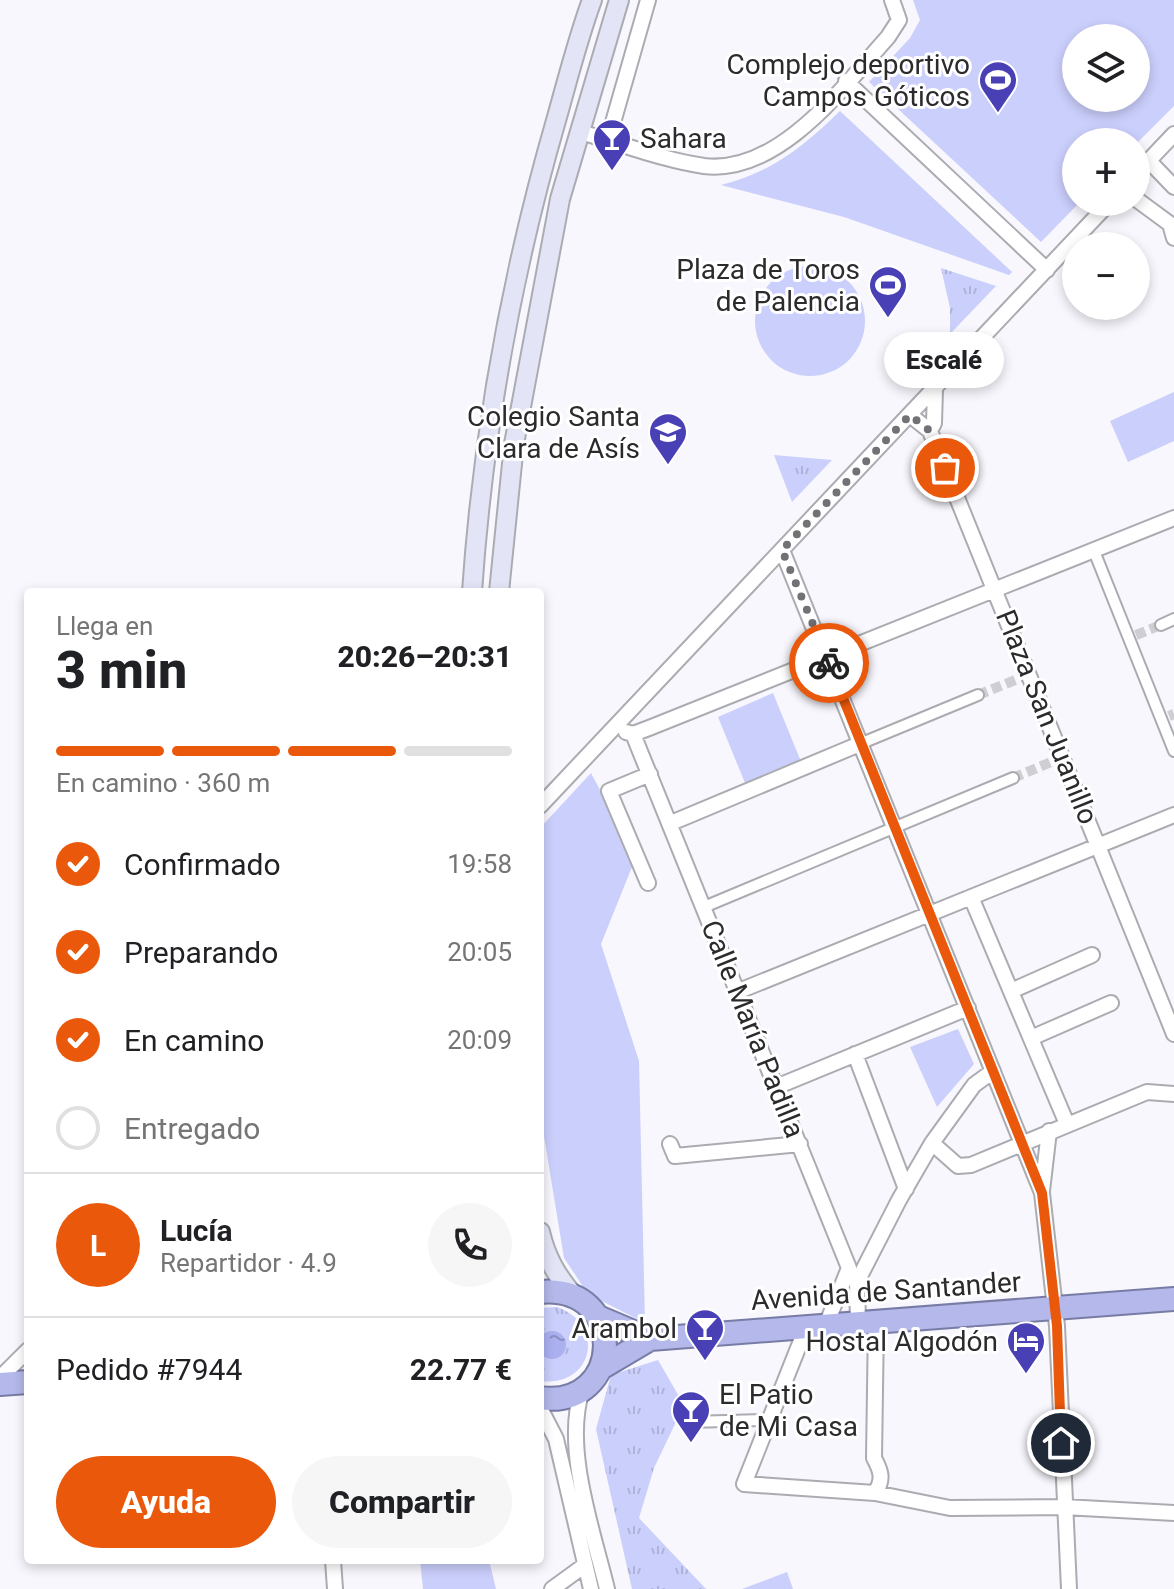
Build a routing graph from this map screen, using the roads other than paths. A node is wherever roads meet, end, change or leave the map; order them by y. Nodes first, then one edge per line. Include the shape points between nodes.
1 (592, 0) edge
2 (619, 0) edge
3 (648, 0) edge
4 (892, 0) edge
5 (846, 81) junction
6 (580, 132) junction
7 (1170, 139) edge
8 (608, 140) junction
9 (1150, 160) edge
10 (1150, 162) edge
11 (1170, 182) edge
12 (1150, 210) edge
13 (1097, 216) edge
14 (1173, 227) edge
15 (1047, 270) junction
16 (935, 390) junction
17 (910, 415) junction
18 (930, 431) junction
19 (1174, 518) edge
20 (782, 550) junction
21 (1094, 551) junction
22 (472, 588) edge
23 (499, 588) edge
24 (996, 590) junction
25 (1174, 619) edge
26 (1161, 625) tunnel mouth
27 (825, 656) junction
28 (978, 695) tunnel mouth
29 (614, 728) junction
30 (633, 734) junction
31 (862, 743) junction
32 (1174, 751) edge
33 (650, 774) junction
34 (1013, 778) tunnel mouth
35 (544, 802) edge
36 (1174, 815) edge
37 (671, 823) junction
38 (894, 827) junction
39 (1098, 844) junction
40 (648, 883) dead end
41 (971, 897) junction
42 (704, 907) junction
43 (930, 913) junction
44 (1092, 955) dead end
45 (739, 991) junction
46 (1011, 991) junction
47 (1111, 1003) dead end
48 (968, 1008) junction
49 (1174, 1034) edge
50 (1031, 1038) junction
51 (855, 1054) junction
52 (993, 1071) junction
53 (776, 1087) junction
54 (1174, 1094) edge
55 (1067, 1124) junction
56 (1049, 1131) junction
57 (1023, 1142) junction
58 (932, 1143) junction
59 (670, 1144) dead end
60 (800, 1144) junction
61 (906, 1189) junction
62 (1042, 1193) junction
63 (544, 1248) edge
64 (544, 1292) edge
65 (573, 1295) junction
66 (1174, 1299) edge
67 (1055, 1309) junction
68 (598, 1317) junction
69 (867, 1322) junction
70 (816, 1326) junction
71 (650, 1339) junction
72 (24, 1354) edge
73 (601, 1368) junction
74 (0, 1381) edge
75 (24, 1382) edge
76 (582, 1390) junction
77 (544, 1398) edge
78 (544, 1416) edge
79 (768, 1420) junction
80 (688, 1422) dead end
81 (882, 1472) junction
82 (875, 1493) junction
83 (908, 1497) junction
84 (1064, 1507) junction
85 (1174, 1513) edge
86 (333, 1564) edge
87 (585, 1565) junction
88 (335, 1589) edge
89 (552, 1589) edge
90 (591, 1589) edge
91 (607, 1589) edge
92 (1069, 1589) edge

1 - 22 main road via 511,297 480,493
2 - 6 main road
3 - 8 street
4 - 5 street via 898,11 896,26
5 - 8 street via 792,138 764,155 734,164 707,166
5 - 15 street
6 - 8 street
6 - 23 main road via 560,199 523,389
7 - 9 street
7 - 11 street
10 - 11 street
12 - 14 street
13 - 15 street
15 - 16 street
16 - 17 street
16 - 18 street
17 - 18 street
17 - 20 street
18 - 24 street, Plaza San Juanillo
19 - 21 street
20 - 27 street
20 - 29 street
21 - 24 street
21 - 32 street
24 - 27 street
24 - 39 street, Plaza San Juanillo
25 - 26 street
27 - 30 street
27 - 31 street
28 - 31 street
29 - 30 street
29 - 35 street
30 - 33 street, Calle María Padilla
31 - 37 street
31 - 38 street
33 - 37 street, Calle María Padilla
33 - 40 street via 609,791
34 - 38 street
36 - 39 street
37 - 42 street, Calle María Padilla
38 - 42 street
38 - 43 street
39 - 41 street
39 - 49 street, Plaza San Juanillo
41 - 43 street
41 - 46 street
42 - 45 street, Calle María Padilla
43 - 45 street
43 - 48 street
44 - 46 street
45 - 53 street, Calle María Padilla
46 - 50 street
47 - 50 street
48 - 51 street
48 - 52 street
50 - 55 street
51 - 53 street
51 - 61 street
52 - 57 street
52 - 58 street via 974,1085
53 - 60 street, Calle María Padilla
54 - 55 street via 1147,1092
55 - 56 street
56 - 57 street
56 - 62 street
57 - 58 street via 958,1166
57 - 62 street
58 - 61 street
59 - 60 street via 675,1156
60 - 70 street, Calle María Padilla via 849,1268
61 - 69 street via 857,1282
62 - 67 street
63 - 65 main road
64 - 65 highway
65 - 68 highway
66 - 67 highway, Avenida de Santander
67 - 69 highway, Avenida de Santander
67 - 84 street
68 - 71 highway
68 - 73 highway via 606,1342
69 - 70 highway, Avenida de Santander
69 - 81 street via 874,1458
70 - 71 highway, Avenida de Santander
70 - 79 street, Calle María Padilla
71 - 73 highway
72 - 74 street
73 - 76 highway
74 - 75 highway
76 - 77 highway via 556,1400
76 - 91 street via 575,1438
78 - 87 street via 556,1439
79 - 80 street
79 - 82 street, Calle María Padilla via 744,1484
81 - 82 street
81 - 83 street
82 - 83 street
83 - 84 street via 950,1508
84 - 85 street
84 - 92 street
86 - 88 street
87 - 89 street
87 - 90 street

